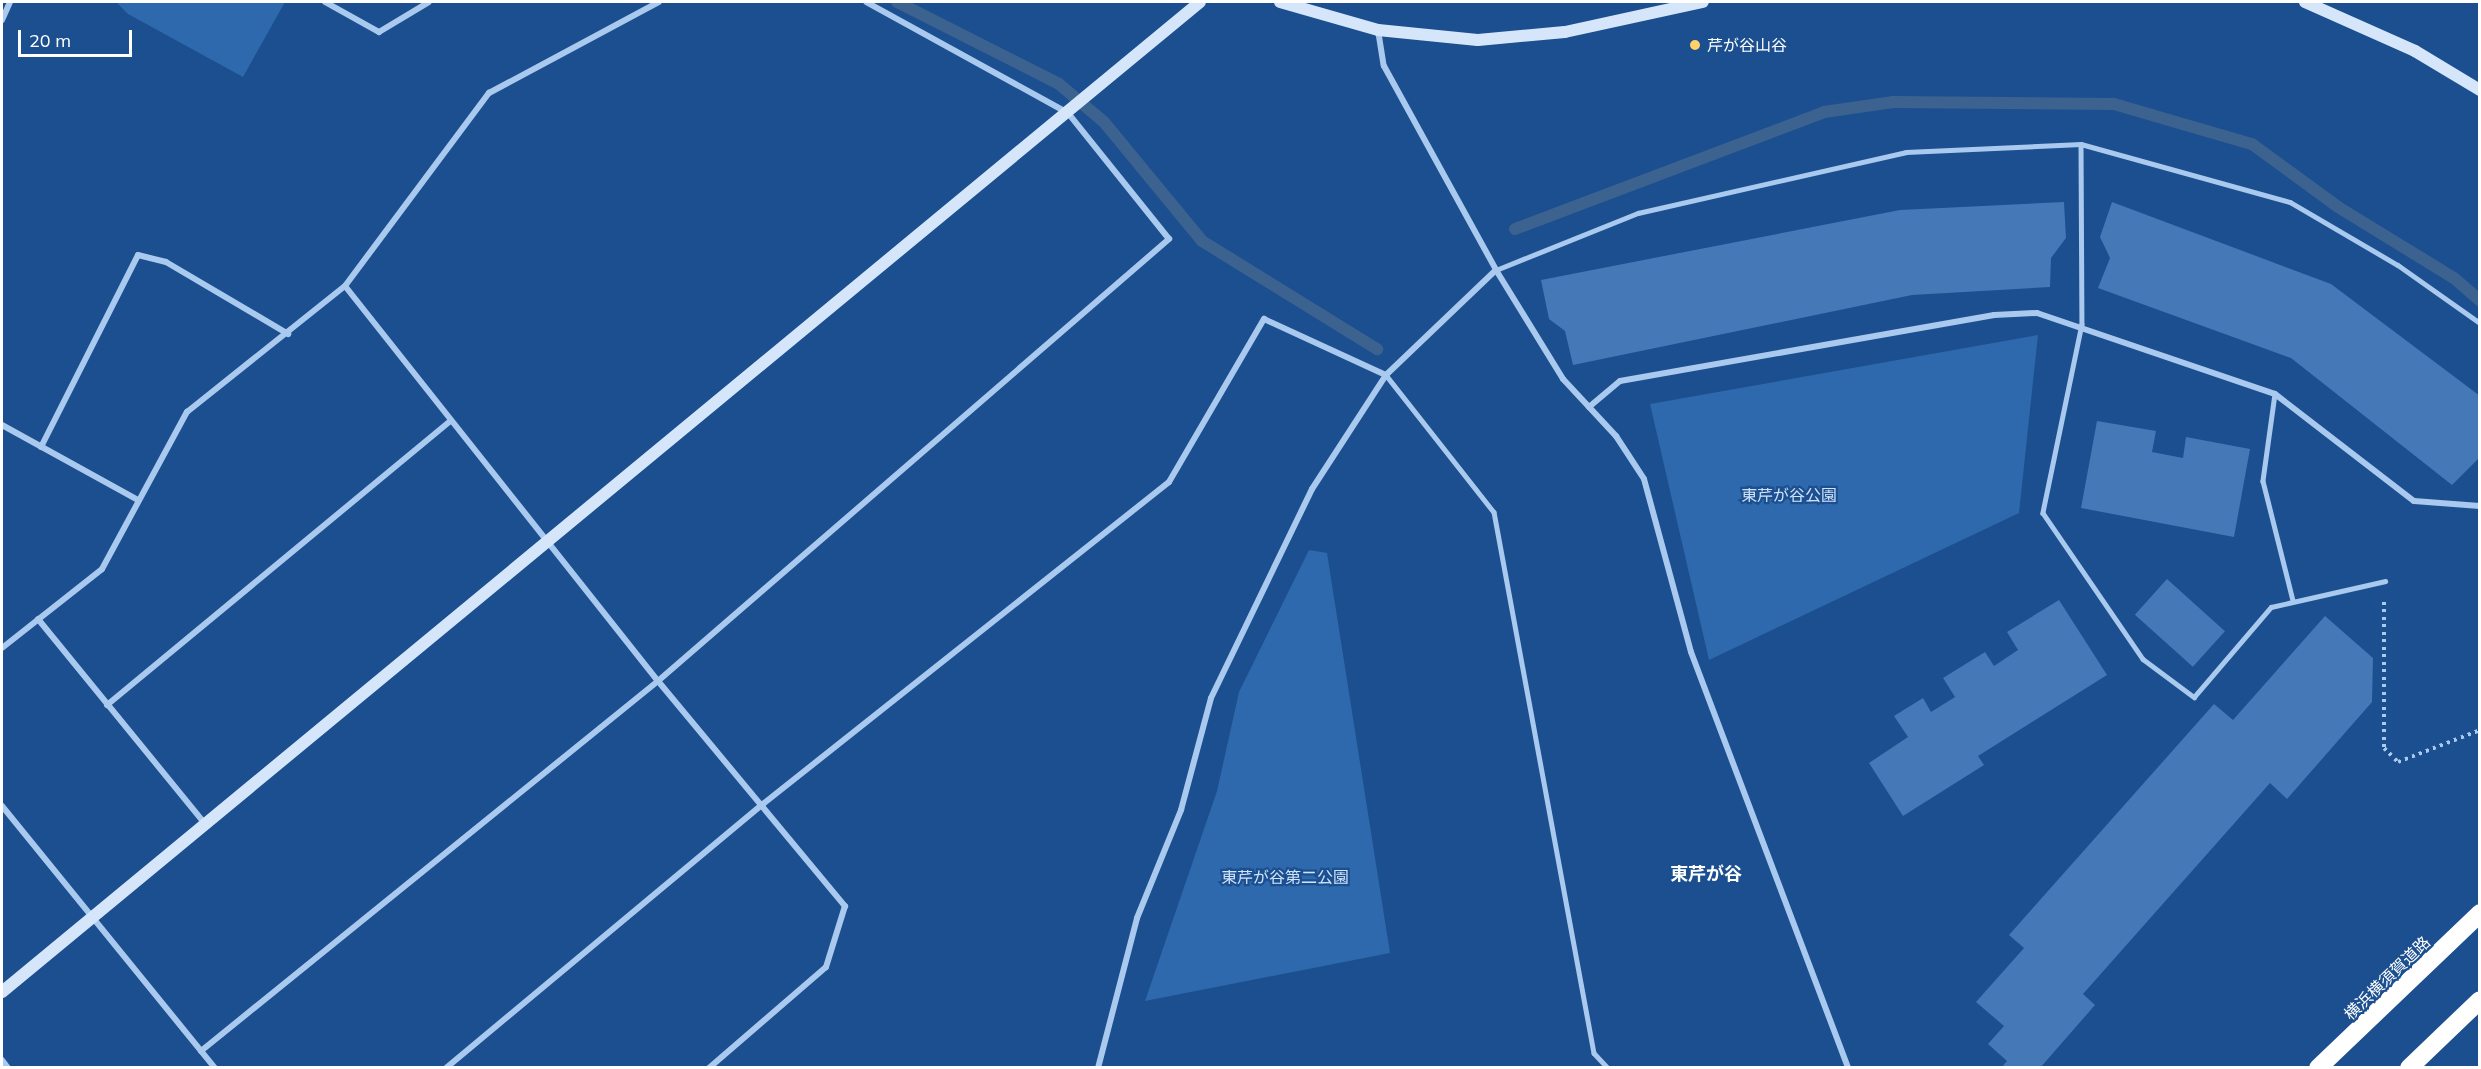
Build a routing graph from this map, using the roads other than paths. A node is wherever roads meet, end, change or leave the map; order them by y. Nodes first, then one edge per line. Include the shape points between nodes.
1 (10, 2) edge
2 (325, 2) edge
3 (429, 2) edge
4 (659, 2) edge
5 (866, 2) edge
6 (1200, 2) edge
7 (1280, 2) edge
8 (1702, 2) edge
9 (2305, 2) edge
10 (2318, 3) edge
11 (2, 20) edge
12 (1378, 30) junction
13 (2480, 90) edge
14 (1070, 112) junction
15 (2081, 144) junction
16 (1496, 270) junction
17 (345, 286) junction
18 (2480, 323) edge
19 (2082, 324) junction
20 (288, 334) junction
21 (1386, 375) junction
22 (2275, 394) junction
23 (1589, 408) junction
24 (449, 422) junction
25 (2, 425) edge
26 (9, 430) junction
27 (2, 436) edge
28 (41, 447) junction
29 (136, 499) junction
30 (2480, 506) edge
31 (547, 543) junction
32 (2385, 581) road end
33 (2293, 600) junction
34 (38, 619) junction
35 (2, 648) edge
36 (658, 681) junction
37 (107, 705) junction
38 (763, 804) junction
39 (2, 806) edge
40 (205, 824) junction
41 (2480, 913) edge
42 (91, 918) junction
43 (2, 992) edge
44 (2480, 1000) edge
45 (201, 1050) junction
46 (2, 1060) edge
47 (8, 1068) edge
48 (215, 1068) edge
49 (446, 1068) edge
50 (709, 1068) edge
51 (1098, 1068) edge
52 (1608, 1068) edge
53 (1848, 1068) edge
54 (2318, 1068) edge
55 (2409, 1068) edge

1 - 11 street
2 - 3 street via 379,32
4 - 17 street via 489,93
5 - 14 street
6 - 14 street
7 - 12 street
8 - 12 street via 1565,32 1478,40
9 - 10 street
10 - 13 street via 2415,51
12 - 16 street via 1384,66
14 - 31 street
14 - 36 street via 1169,239
15 - 16 lane via 1906,152 1638,213
15 - 18 lane via 2290,202 2398,265
15 - 19 lane
16 - 21 street
16 - 23 street via 1563,379
17 - 20 street
17 - 24 street
19 - 22 street
19 - 23 street via 2037,313 1994,315 1620,381
19 - 33 lane via 2043,513 2143,659 2194,697 2271,607
20 - 28 street via 166,262 138,255
20 - 29 street via 187,412
21 - 38 street via 1264,319 1169,482
21 - 51 street via 1312,489 1211,698 1181,810 1137,918
21 - 52 lane via 1494,512 1594,1053
22 - 30 street via 2414,501
22 - 33 lane via 2263,481
23 - 53 street via 1644,479 1691,652
24 - 31 street
24 - 37 street
25 - 26 street
26 - 27 street
26 - 28 street
28 - 29 street
29 - 34 street via 102,569
31 - 36 street
31 - 40 street
32 - 33 lane
34 - 35 street
34 - 37 street
36 - 38 street
36 - 45 street
37 - 40 street
38 - 49 street
38 - 50 street via 845,906 826,967
39 - 42 street
40 - 42 street
41 - 54 highway, 横浜横須賀道路
42 - 43 street
42 - 45 street
44 - 55 highway
45 - 48 street
46 - 47 street

